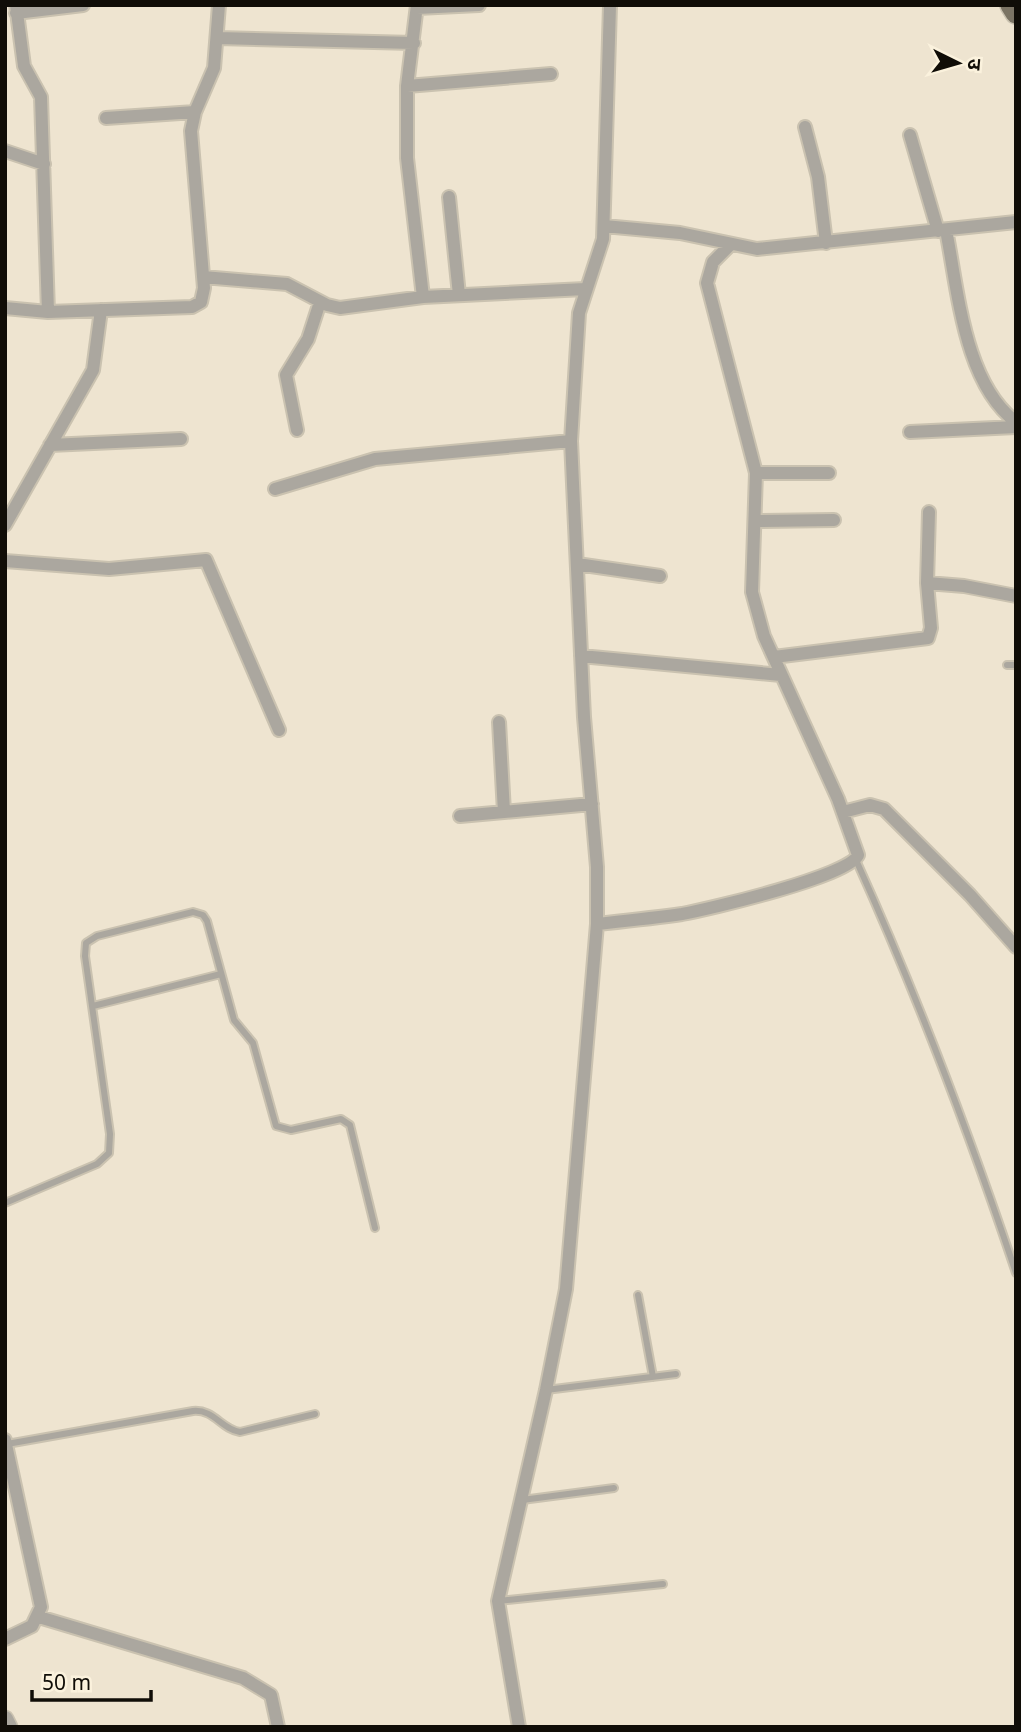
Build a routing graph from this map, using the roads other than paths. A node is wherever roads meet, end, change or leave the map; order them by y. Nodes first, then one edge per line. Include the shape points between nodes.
1 (83, 5) edge
2 (219, 5) edge
3 (479, 5) edge
4 (610, 5) edge
5 (1012, 5) edge
6 (417, 7) edge
7 (16, 9) edge
8 (1016, 13) edge
9 (218, 38) junction
10 (414, 43) junction
11 (551, 74) dead end
12 (407, 86) junction
13 (195, 113) junction
14 (106, 118) dead end
15 (804, 127) dead end
16 (910, 135) dead end
17 (5, 151) edge
18 (44, 164) junction
19 (449, 197) dead end
20 (1016, 222) edge
21 (604, 226) junction
22 (942, 230) junction
23 (826, 243) junction
24 (729, 246) junction
25 (203, 277) junction
26 (585, 289) junction
27 (459, 295) junction
28 (423, 297) junction
29 (320, 302) junction
30 (5, 308) edge
31 (101, 310) junction
32 (48, 312) junction
33 (1016, 424) edge
34 (297, 430) dead end
35 (910, 432) dead end
36 (181, 439) dead end
37 (570, 441) junction
38 (50, 445) junction
39 (756, 472) junction
40 (829, 472) dead end
41 (275, 489) dead end
42 (929, 512) dead end
43 (834, 520) dead end
44 (756, 521) junction
45 (5, 525) edge
46 (5, 561) edge
47 (577, 564) junction
48 (660, 576) dead end
49 (927, 583) junction
50 (1016, 596) edge
51 (581, 656) junction
52 (774, 657) junction
53 (1007, 664) dead end
54 (1016, 665) edge
55 (781, 675) junction
56 (499, 722) dead end
57 (279, 730) dead end
58 (592, 804) junction
59 (504, 812) junction
60 (843, 812) junction
61 (460, 816) dead end
62 (856, 860) junction
63 (597, 924) junction
64 (1016, 947) edge
65 (222, 974) junction
66 (93, 1006) junction
67 (5, 1203) edge
68 (375, 1228) dead end
69 (1016, 1273) edge
70 (638, 1295) dead end
71 (676, 1374) dead end
72 (653, 1377) junction
73 (546, 1390) junction
74 (315, 1414) dead end
75 (6, 1442) edge
76 (614, 1489) dead end
77 (520, 1501) junction
78 (663, 1584) dead end
79 (498, 1601) junction
80 (39, 1617) junction
81 (5, 1639) edge
82 (5, 1719) edge
83 (9, 1727) edge
84 (278, 1727) edge
85 (519, 1727) edge

1 - 7 street
2 - 9 street
3 - 6 street
4 - 21 street
5 - 8 main road
6 - 10 street
7 - 18 street via 24,66 41,97
9 - 10 street
9 - 13 street via 214,68
10 - 12 street
11 - 12 street
12 - 28 street via 407,158
13 - 14 street
13 - 25 street via 191,131
15 - 23 street via 818,177
16 - 22 street
17 - 18 street
18 - 32 street
19 - 27 street
20 - 22 street
21 - 24 street via 680,233
21 - 26 street via 600,254
22 - 23 street
22 - 33 street via 976,364 994,402
23 - 24 street via 757,249
24 - 39 street via 713,262 707,283
25 - 29 street via 287,284
25 - 31 street via 202,297 192,307
26 - 27 street
26 - 37 street via 576,333
27 - 28 street
28 - 29 street via 340,308
29 - 34 street via 308,339 285,375
30 - 32 street
31 - 32 street
31 - 38 street via 93,370
33 - 35 street
36 - 38 street
37 - 41 street via 375,459
37 - 47 street
38 - 45 street
39 - 40 street
39 - 44 street
42 - 49 street
43 - 44 street
44 - 52 street via 752,592
46 - 57 street via 109,569 206,560
47 - 48 street
47 - 51 street
49 - 50 street
49 - 52 street via 928,638
51 - 55 street
51 - 58 street
52 - 55 street
53 - 54 lane
55 - 60 street
56 - 59 street
58 - 59 street
58 - 63 street
59 - 61 street
60 - 62 street via 858,850
60 - 64 street via 870,805 884,809
62 - 63 street via 800,883 712,908
62 - 69 lane via 967,1128
63 - 73 street via 566,1289
65 - 66 lane
65 - 66 lane via 203,915 187,912 88,940 85,956
65 - 68 lane via 234,1020 253,1043 276,1126 291,1130 341,1119 350,1125
66 - 67 lane via 109,1153 97,1164
70 - 72 lane
71 - 72 lane
72 - 73 lane
73 - 77 street
74 - 75 lane via 240,1432 207,1412 193,1411
75 - 80 street via 39,1593
76 - 77 lane
77 - 79 street
78 - 79 lane
79 - 85 street
80 - 81 street via 32,1626
80 - 84 street via 243,1678 262,1687 276,1706
82 - 83 street

